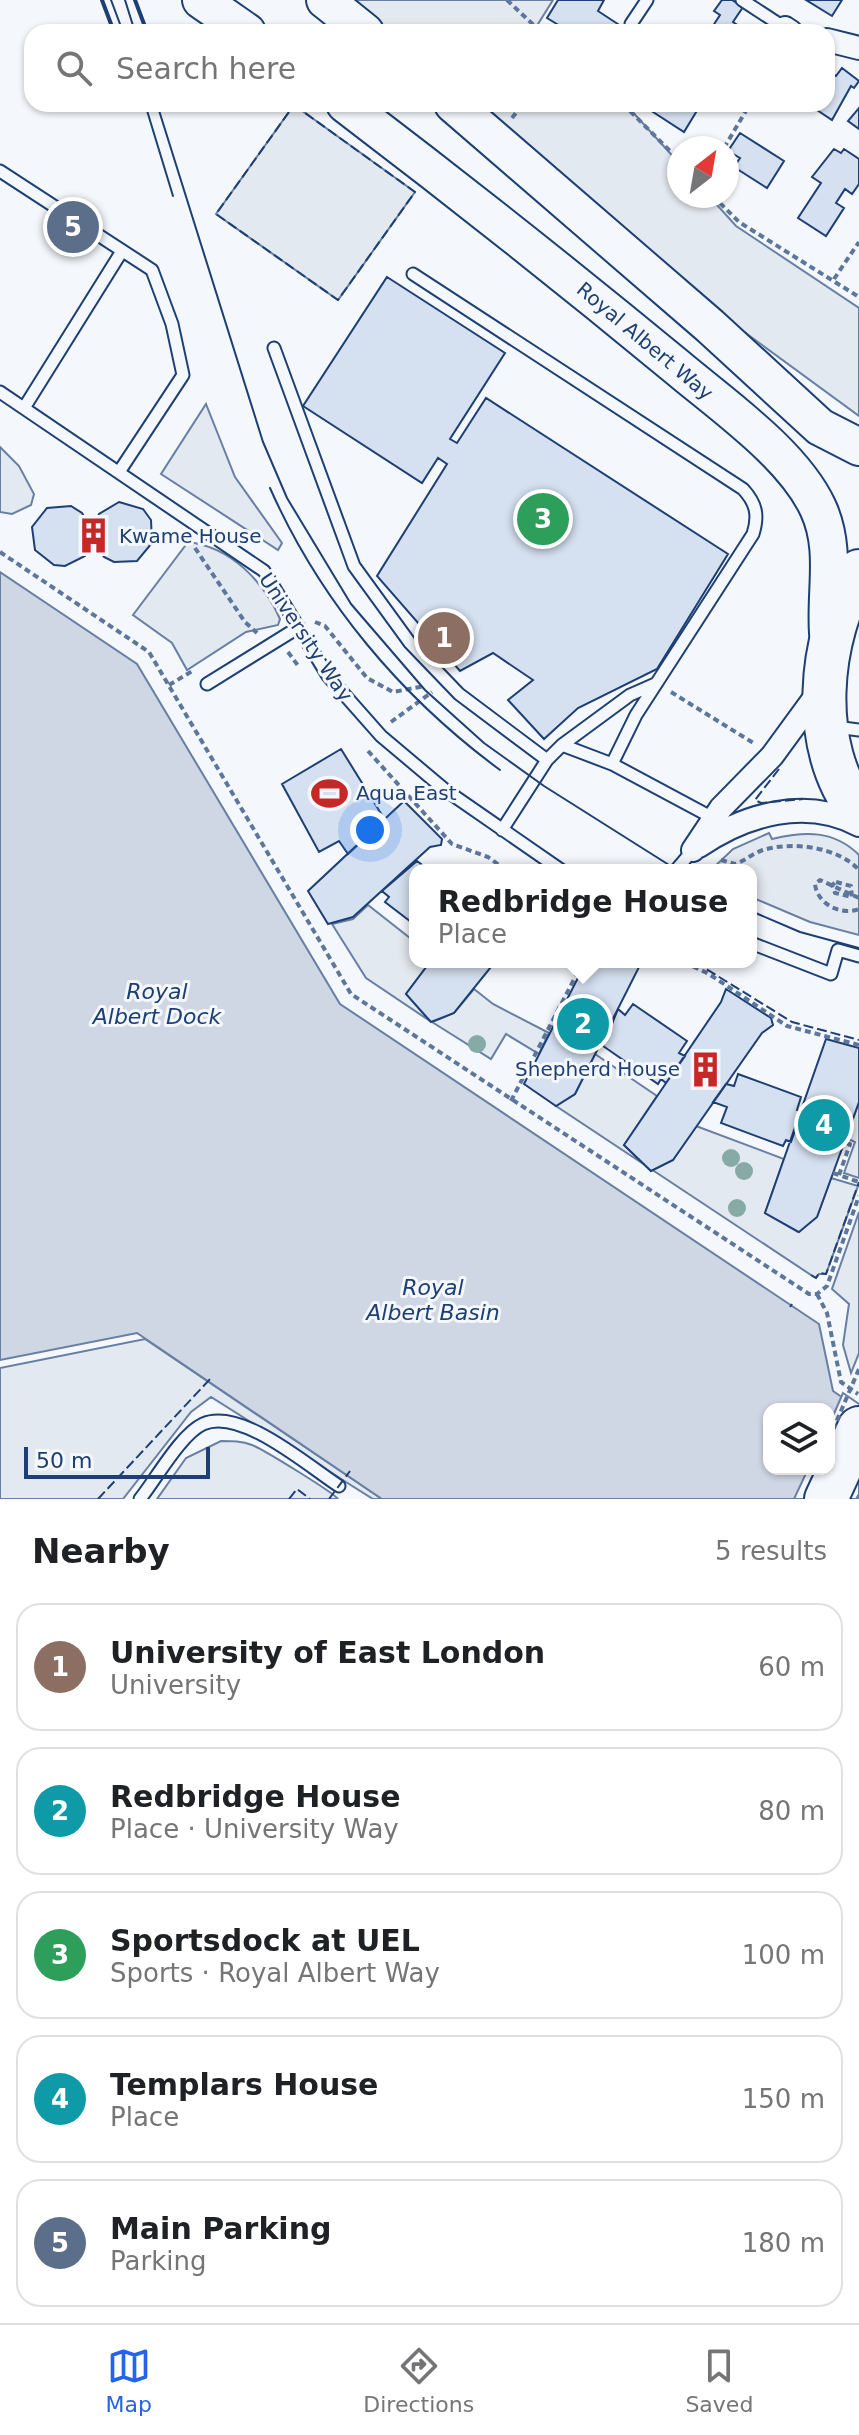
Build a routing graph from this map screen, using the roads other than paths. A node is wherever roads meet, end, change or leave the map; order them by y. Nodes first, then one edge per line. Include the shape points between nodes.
1 (201, 0) edge
2 (325, 0) edge
3 (647, 0) edge
4 (742, 0) edge
5 (236, 24) edge
6 (355, 24) edge
7 (631, 24) dead end
8 (776, 24) edge
9 (835, 42) edge
10 (859, 48) edge
11 (356, 112) edge
12 (462, 112) edge
13 (0, 171) edge
14 (122, 251) junction
15 (413, 274) dead end
16 (274, 348) dead end
17 (0, 392) edge
18 (24, 408) junction
19 (859, 447) edge
20 (119, 472) junction
21 (859, 571) edge
22 (299, 627) junction
23 (657, 683) junction
24 (207, 684) dead end
25 (835, 697) edge
26 (562, 745) junction
27 (547, 760) junction
28 (612, 764) junction
29 (859, 811) edge
30 (713, 818) junction
31 (859, 825) edge
32 (502, 830) junction
33 (693, 850) junction
34 (552, 864) edge
35 (681, 864) edge
36 (757, 945) edge
37 (859, 956) edge
38 (859, 1428) edge
39 (339, 1486) dead end
40 (140, 1499) edge
41 (826, 1499) edge

1 - 5 main road
2 - 6 main road
3 - 7 lane
4 - 8 lane
9 - 10 street
11 - 25 main road, Royal Albert Way via 529,244 727,409 802,482 829,539
12 - 19 main road via 820,427
13 - 14 lane
14 - 18 lane
14 - 20 lane via 152,270 183,375
15 - 23 lane via 753,500 753,534
16 - 27 lane via 354,566 410,643 447,682
17 - 18 lane, University Way
18 - 20 lane, University Way
20 - 22 lane, University Way via 264,571
21 - 25 highway
22 - 24 lane
22 - 32 lane, University Way via 328,676 381,736
23 - 26 lane via 630,695
23 - 28 lane
25 - 29 highway via 836,770
25 - 30 street
26 - 27 lane
26 - 28 lane
27 - 32 lane
28 - 30 lane
30 - 33 street
31 - 33 street via 823,811 773,815 739,823
32 - 34 lane, University Way
33 - 35 lane
36 - 37 lane via 831,974 838,950
38 - 41 highway
39 - 40 lane via 258,1432 221,1420 203,1424 187,1436

